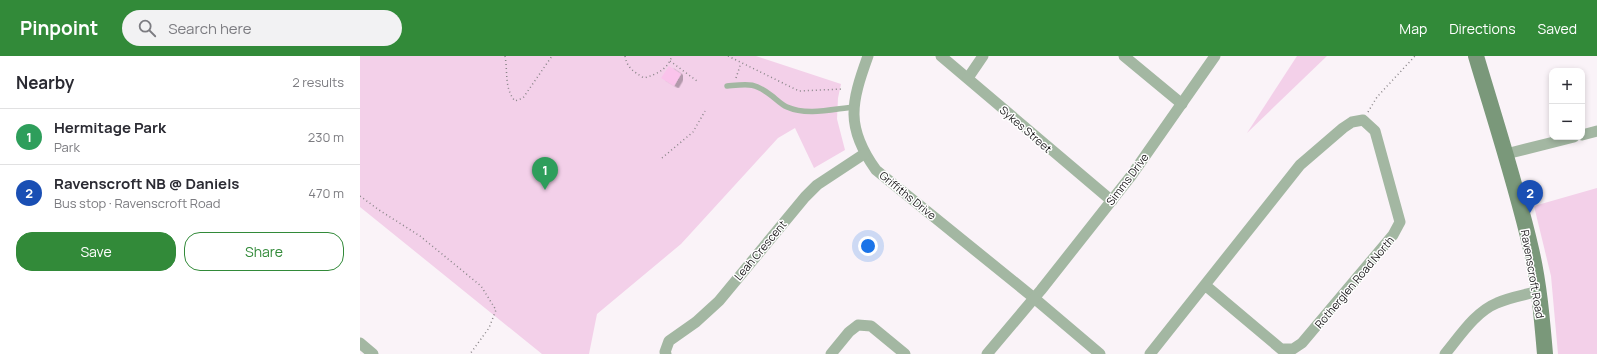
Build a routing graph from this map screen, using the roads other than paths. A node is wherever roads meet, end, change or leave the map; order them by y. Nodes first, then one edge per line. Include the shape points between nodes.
1 (868, 56) edge
2 (941, 56) edge
3 (983, 56) edge
4 (1124, 56) edge
5 (1215, 56) edge
6 (1476, 56) edge
7 (968, 78) junction
8 (727, 86) dead end
9 (1182, 104) junction
10 (854, 107) junction
11 (1597, 131) edge
12 (1585, 134) edge
13 (1562, 140) edge
14 (864, 154) junction
15 (1506, 154) junction
16 (1112, 201) junction
17 (1205, 285) junction
18 (1539, 291) junction
19 (1034, 298) junction
20 (360, 343) edge
21 (373, 354) edge
22 (666, 354) edge
23 (831, 354) edge
24 (905, 354) edge
25 (987, 354) edge
26 (1100, 354) edge
27 (1150, 354) edge
28 (1445, 354) edge
29 (1545, 354) edge

1 - 10 street, Griffiths Drive via 856,87
2 - 7 street, Sykes Street
3 - 7 street
4 - 9 street
5 - 9 street, Simms Drive
6 - 15 street, Ravenscroft Road
7 - 16 street, Sykes Street
8 - 10 lane via 752,84 786,107 802,111
9 - 16 street, Simms Drive
10 - 14 street, Griffiths Drive via 855,132
11 - 12 street
13 - 15 street
14 - 19 street, Griffiths Drive via 876,170
14 - 22 street, Leah Crescent via 817,185 805,197 718,301 696,322 669,341
15 - 18 street, Ravenscroft Road via 1531,249
16 - 19 street, Simms Drive
17 - 17 street, Rotherglen Road North via 1281,349 1293,349 1302,343 1393,235 1400,222 1375,131 1363,120 1352,122 1300,165
17 - 27 street
18 - 28 street via 1497,303 1483,312 1470,323
18 - 29 street, Ravenscroft Road
19 - 25 street
19 - 26 street, Griffiths Drive
20 - 21 street
23 - 24 street via 858,325 871,326

